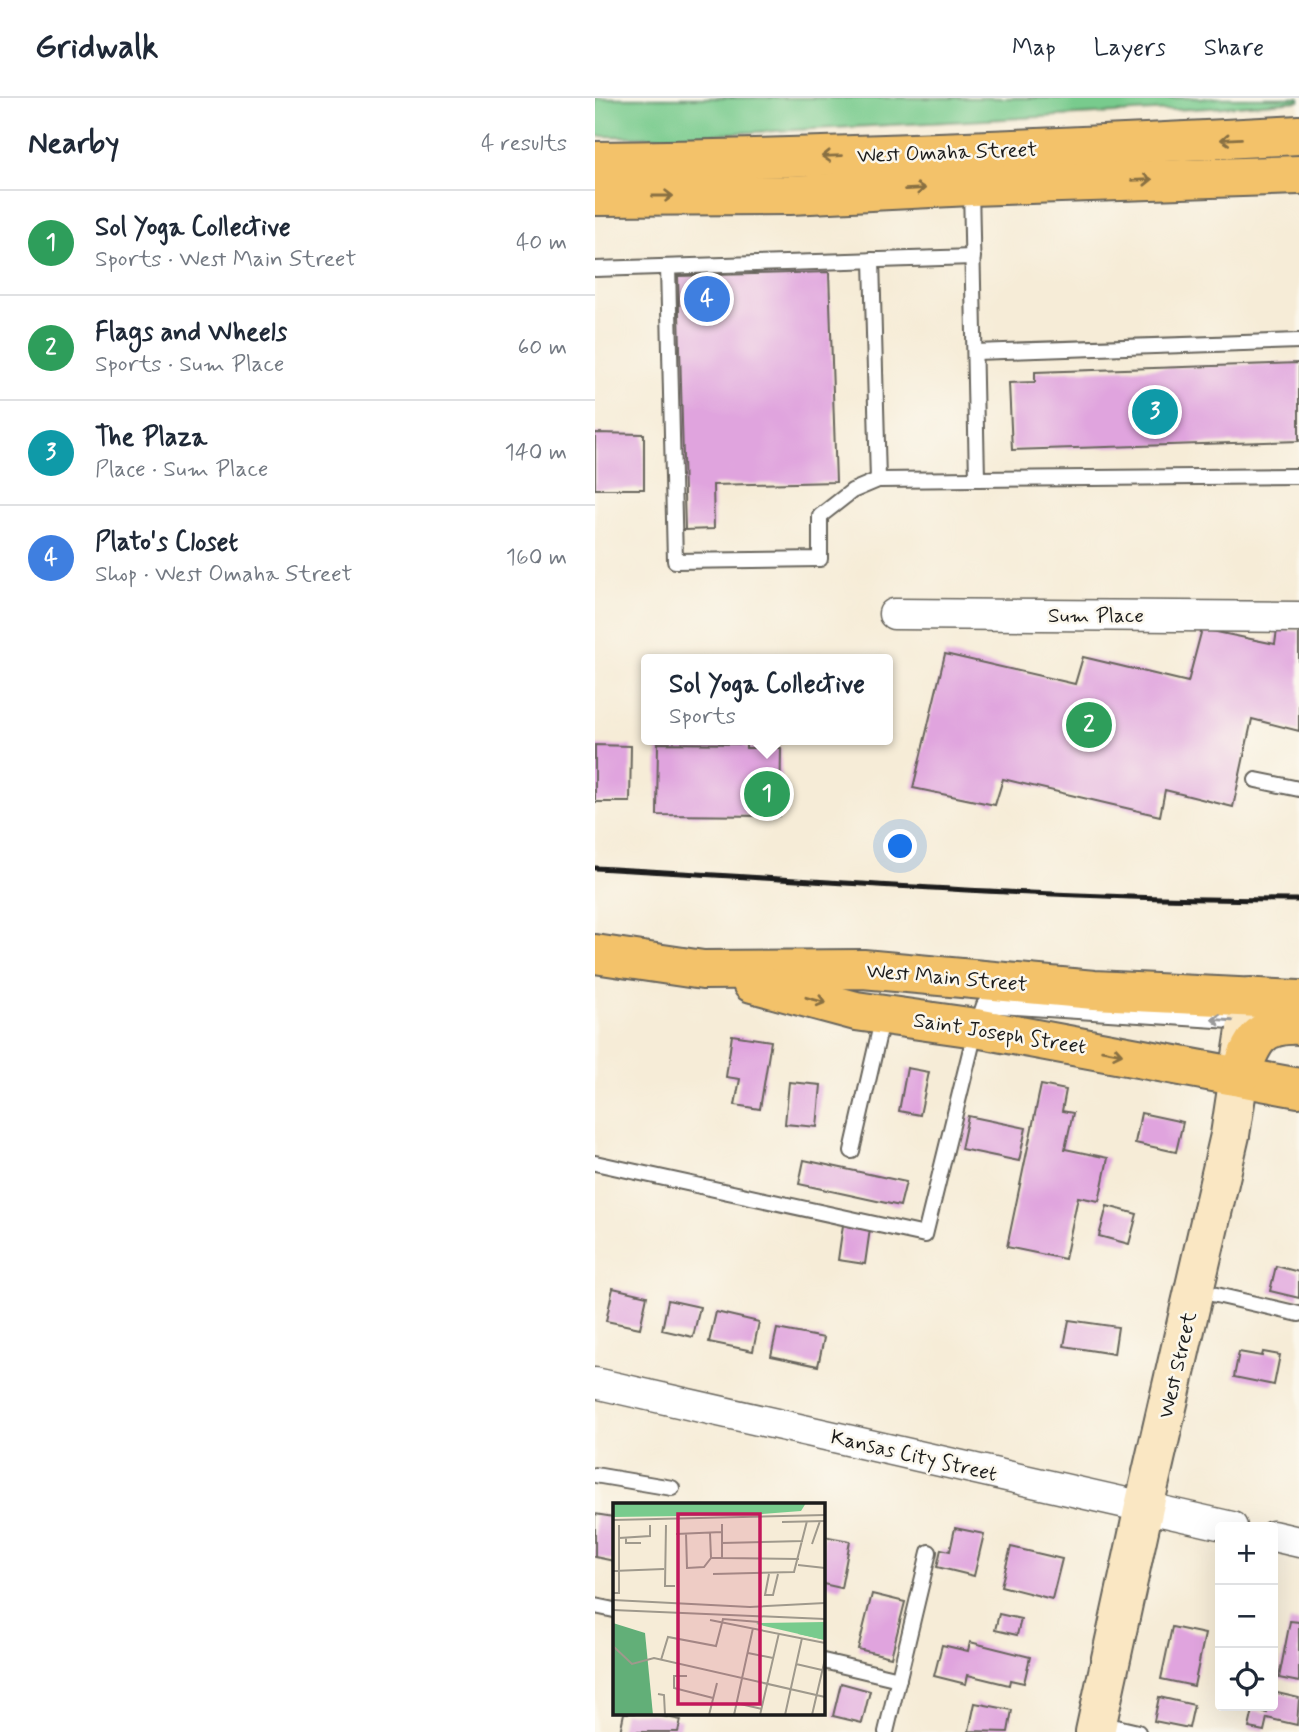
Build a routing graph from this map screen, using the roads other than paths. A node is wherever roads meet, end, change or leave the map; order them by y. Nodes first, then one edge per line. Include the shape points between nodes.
1 (1299, 135) edge
2 (595, 161) edge
3 (1299, 175) edge
4 (971, 186) junction
5 (595, 196) edge
6 (973, 257) junction
7 (872, 260) junction
8 (668, 267) junction
9 (595, 269) edge
10 (1299, 341) edge
11 (975, 352) junction
12 (1299, 476) edge
13 (977, 479) junction
14 (878, 480) junction
15 (894, 614) dead end
16 (1299, 617) edge
17 (1256, 780) dead end
18 (1299, 789) edge
19 (595, 954) edge
20 (703, 970) junction
21 (1249, 1009) junction
22 (884, 1015) junction
23 (1296, 1016) edge
24 (976, 1028) junction
25 (1240, 1075) junction
26 (1299, 1088) edge
27 (852, 1151) dead end
28 (595, 1163) edge
29 (1195, 1290) junction
30 (1299, 1314) edge
31 (595, 1383) edge
32 (595, 1475) edge
33 (672, 1488) dead end
34 (1144, 1507) junction
35 (1215, 1523) edge
36 (1278, 1537) edge
37 (1299, 1542) edge
38 (929, 1552) dead end
39 (595, 1606) edge
40 (613, 1610) edge
41 (824, 1661) edge
42 (899, 1679) junction
43 (1096, 1727) edge
44 (886, 1732) edge
45 (1138, 1732) edge

1 -> 2 main road, West Omaha Street via 1042,148
4 -> 3 main road, West Omaha Street
5 -> 4 main road, West Omaha Street via 790,195
4 - 6 lane
6 - 7 lane
6 - 11 lane
7 - 8 lane
7 - 14 lane
8 - 9 lane
8 - 14 lane via 675,561 820,559 820,516 852,491
10 - 11 lane
11 - 13 lane
12 - 13 lane
13 - 14 lane
15 - 16 street, Sum Place
17 - 18 lane
19 - 20 main road, West Main Street
20 - 21 main road, West Main Street via 863,969
20 -> 22 main road, Saint Joseph Street
21 - 23 main road, West Main Street
21 -> 24 lane via 984,1005
21 - 25 street, West Street
22 - 24 main road, Saint Joseph Street
22 - 27 lane
23 - 25 main road via 1255,1038
24 -> 25 main road, Saint Joseph Street
24 - 28 lane via 925,1235
25 - 26 main road, Saint Joseph Street
25 - 29 street, West Street
29 - 30 lane
29 - 34 street, West Street
31 - 34 street, Kansas City Street
32 - 33 lane
34 - 35 street, Kansas City Street
34 - 43 street, West Street
36 - 37 street
38 - 42 lane
39 - 40 lane
41 - 42 lane
42 - 44 lane
43 - 45 lane

